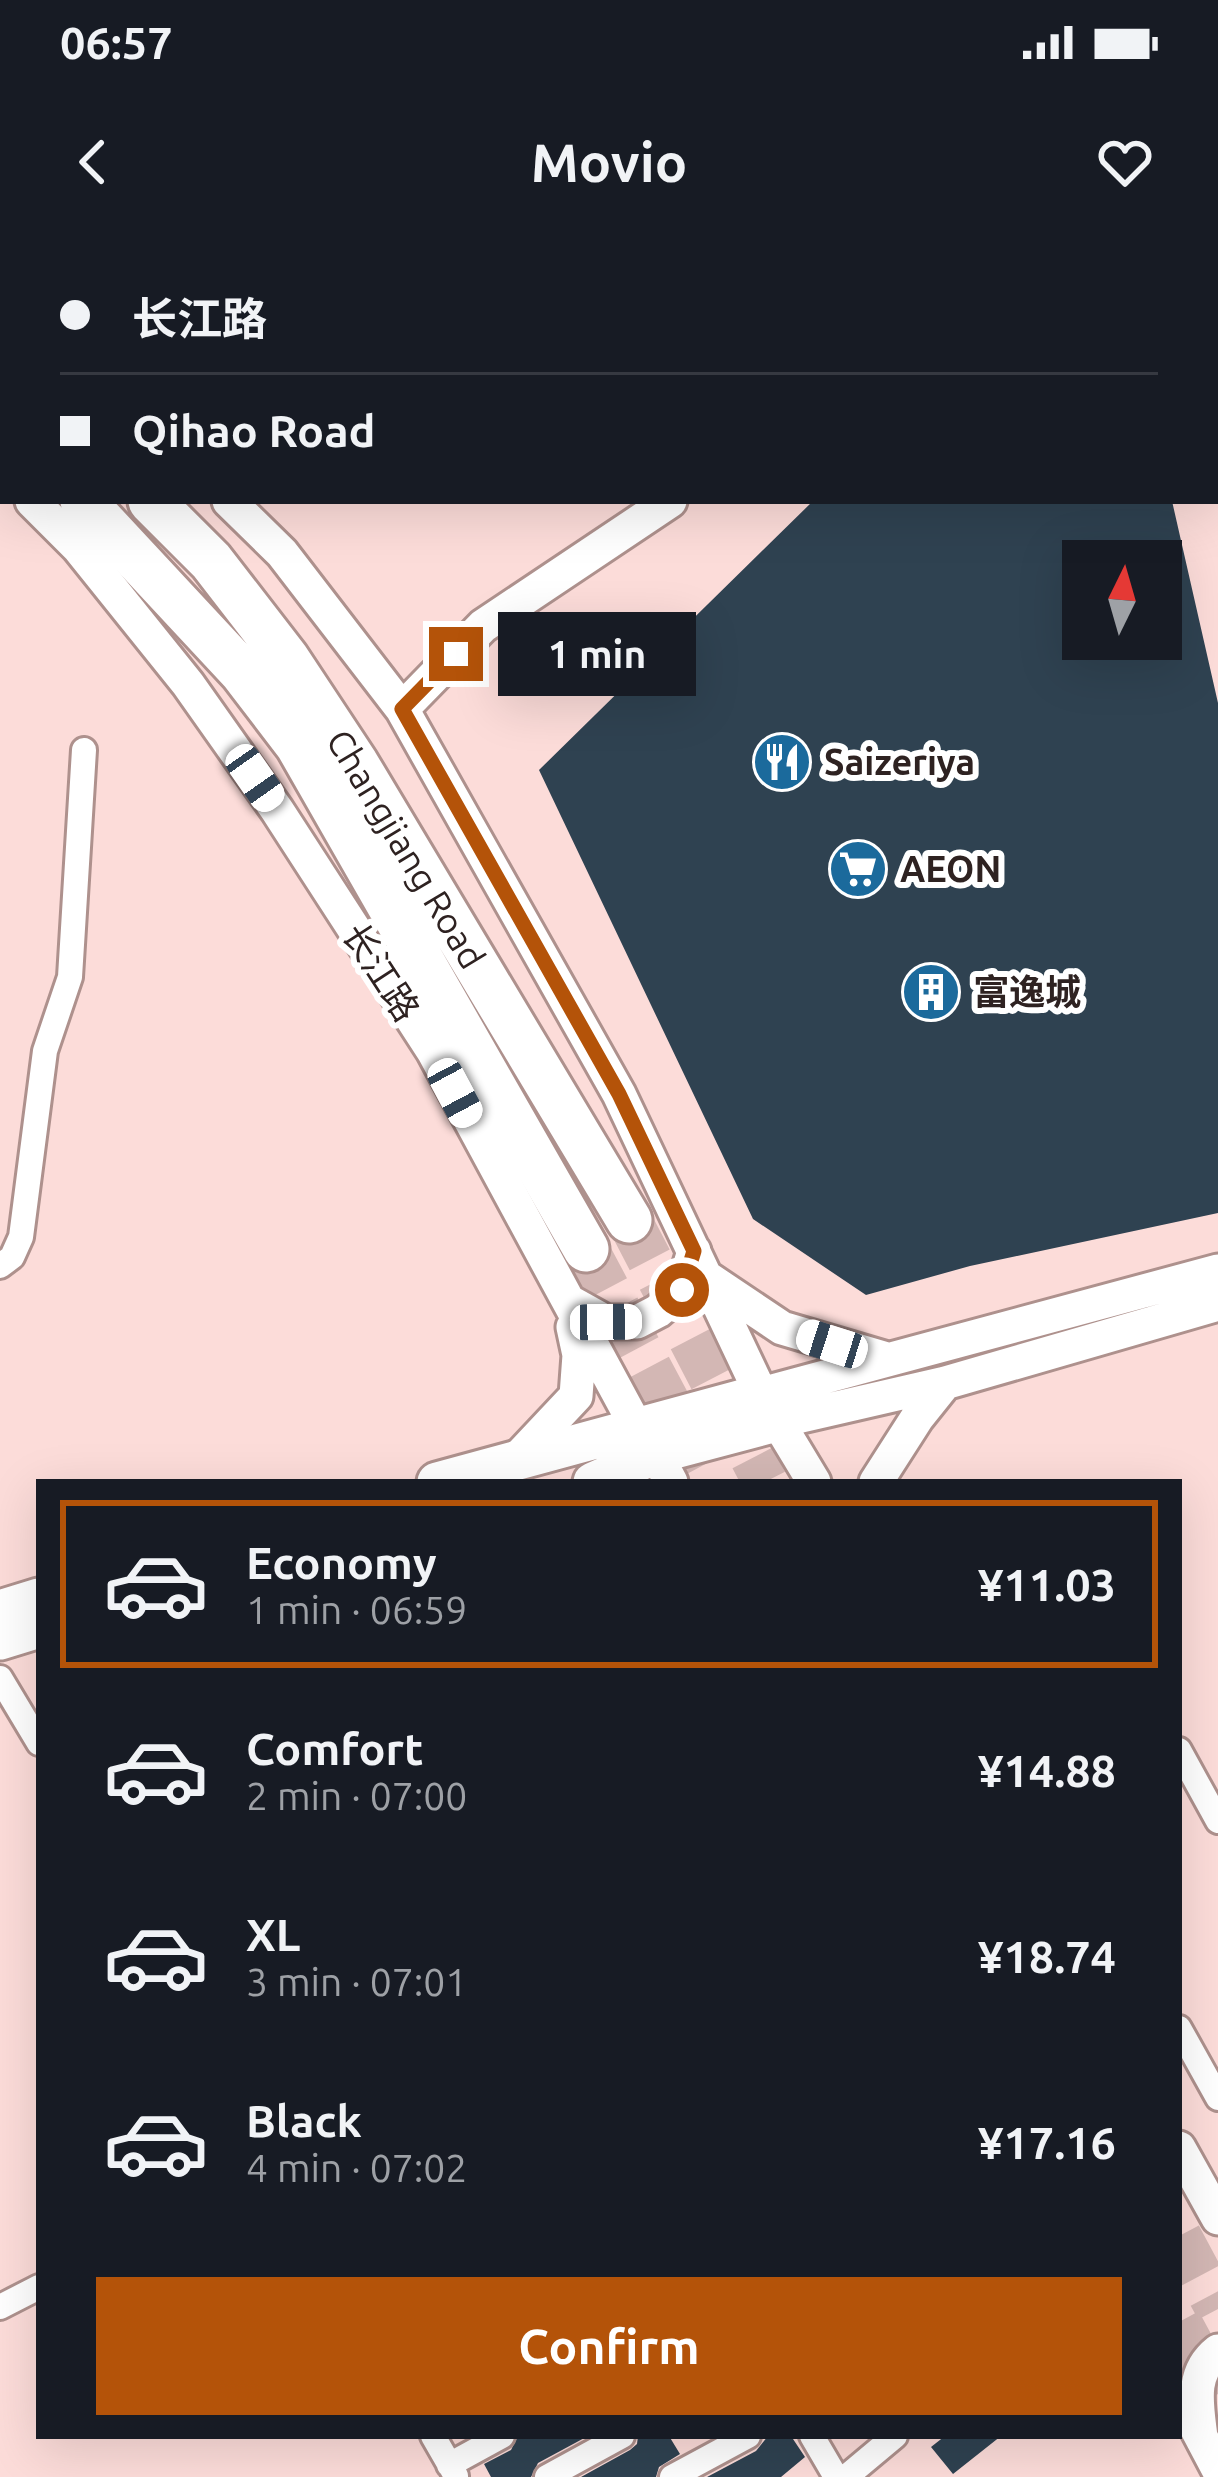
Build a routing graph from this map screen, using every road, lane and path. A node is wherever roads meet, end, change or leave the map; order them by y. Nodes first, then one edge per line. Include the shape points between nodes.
1 (35, 504) edge
2 (85, 504) edge
3 (154, 504) edge
4 (233, 504) edge
5 (666, 504) edge
6 (402, 709) junction
7 (84, 751) dead end
8 (629, 1220) tunnel mouth
9 (586, 1249) tunnel mouth
10 (700, 1264) junction
11 (0, 1266) edge
12 (1218, 1271) edge
13 (569, 1301) junction
14 (1218, 1304) edge
15 (888, 1360) junction
16 (945, 1383) junction
17 (771, 1408) junction
18 (655, 1455) edge
19 (515, 1461) junction
20 (448, 1479) edge
21 (600, 1479) edge
22 (812, 1479) edge
23 (878, 1479) edge
24 (36, 1599) edge
25 (0, 1610) edge
26 (36, 1629) edge
27 (0, 1640) edge
28 (0, 1678) edge
29 (31, 1716) edge
30 (1182, 1755) edge
31 (1218, 1820) edge
32 (1182, 2033) edge
33 (1218, 2098) edge
34 (1182, 2152) edge
35 (1214, 2200) edge
36 (36, 2289) edge
37 (0, 2307) edge
38 (1218, 2351) edge
39 (1182, 2401) edge
40 (1201, 2437) junction
41 (435, 2439) edge
42 (498, 2439) edge
43 (617, 2439) edge
44 (742, 2439) edge
45 (814, 2439) edge
46 (891, 2439) edge
47 (1218, 2469) edge
48 (453, 2471) edge
49 (547, 2477) edge
50 (672, 2477) edge
51 (836, 2477) edge
52 (847, 2477) edge

1 - 13 main road, 长江路 via 188,684 277,810 433,1051
2 - 9 highway, Changjiang Road via 243,673 298,745
3 - 8 highway, Changjiang Road via 211,561 286,658
4 - 6 main road via 282,553
5 - 6 main road via 483,626
6 - 10 main road via 619,1094
7 - 11 street via 70,977 45,1052 21,1238
10 - 13 main road via 682,1290 637,1322 606,1322
10 - 15 main road via 782,1328
10 - 17 main road
12 - 15 main road
13 - 18 main road, 长江路
13 - 19 main road via 579,1355 576,1396
14 - 16 main road
15 - 17 main road
16 - 17 main road
16 - 23 main road
17 - 18 main road
17 - 22 main road
18 - 19 main road
18 - 21 main road
19 - 20 main road
24 - 25 main road
26 - 27 main road
28 - 29 street
30 - 31 street
32 - 33 street
34 - 35 main road
36 - 37 street
38 - 40 main road via 1200,2370
39 - 40 main road
40 - 47 main road
41 - 48 street
42 - 48 street
43 - 49 street
44 - 50 street
45 - 51 street
46 - 52 street

